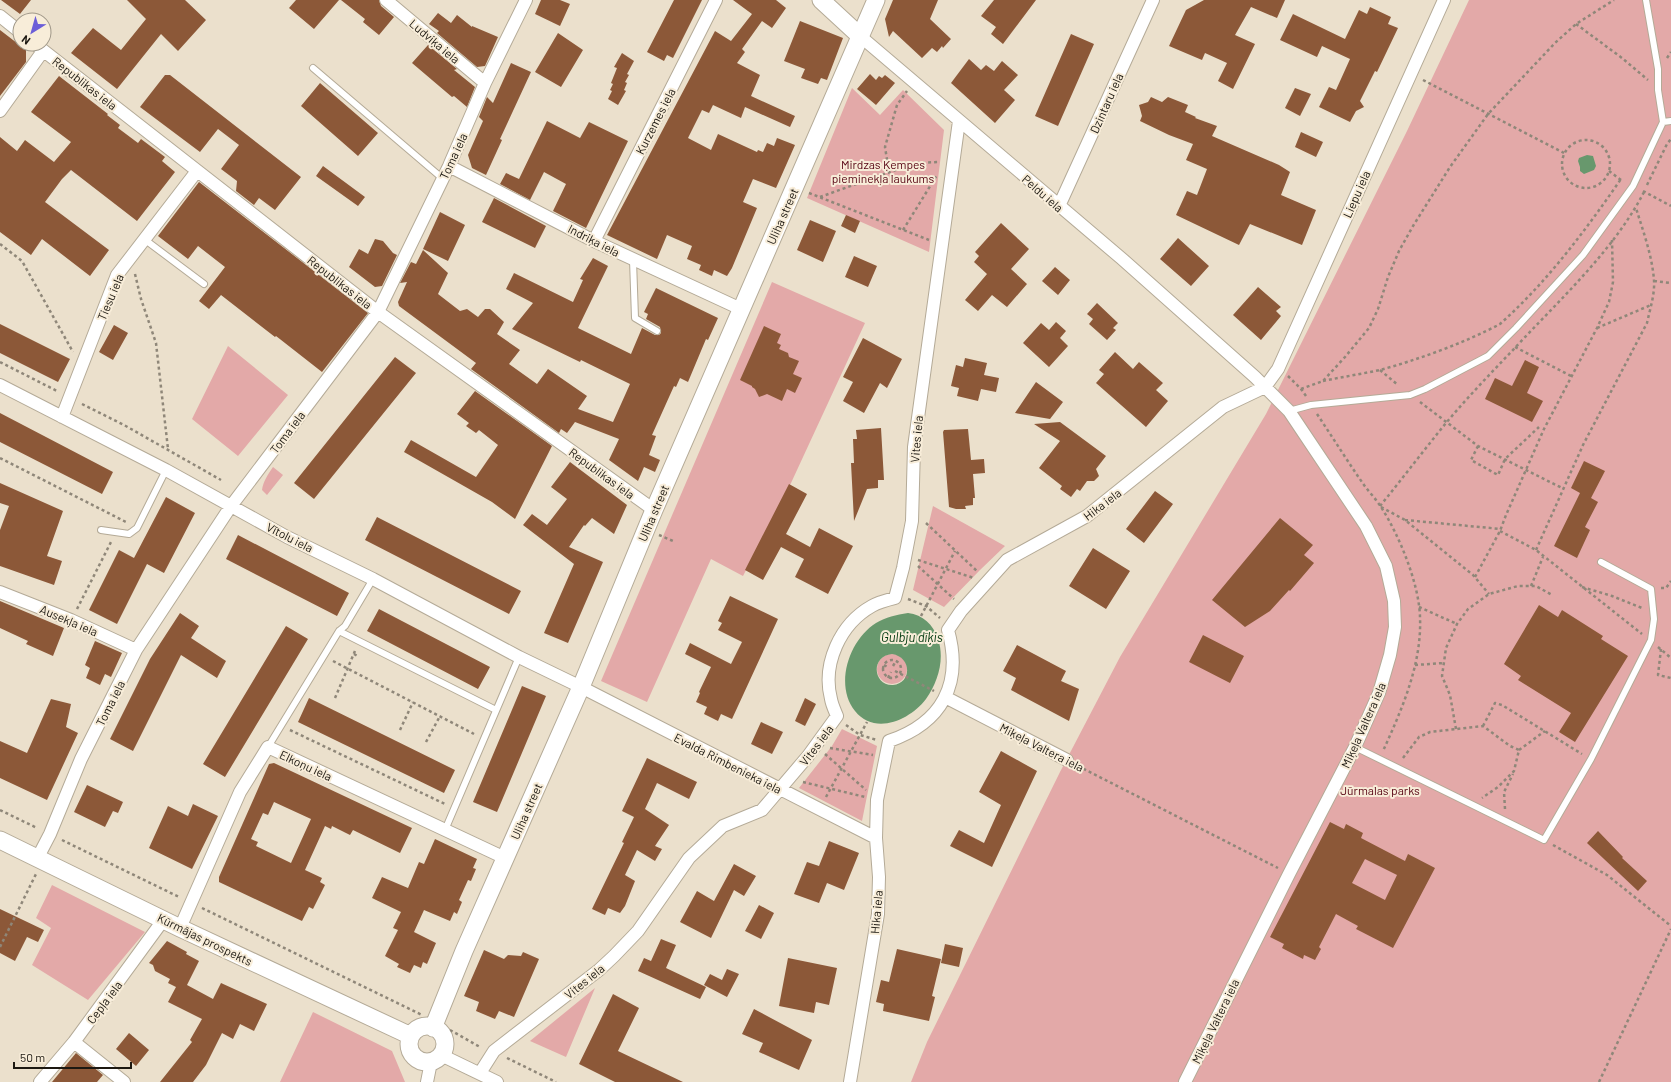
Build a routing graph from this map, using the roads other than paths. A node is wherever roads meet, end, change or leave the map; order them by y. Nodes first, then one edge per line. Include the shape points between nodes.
1 (386, 0) edge
2 (526, 0) edge
3 (716, 0) edge
4 (821, 0) edge
5 (876, 0) edge
6 (1153, 0) edge
7 (1444, 0) edge
8 (1646, 0) edge
9 (0, 16) edge
10 (12, 26) edge
11 (860, 36) junction
12 (37, 52) edge
13 (44, 52) edge
14 (313, 68) dead end
15 (486, 83) junction
16 (0, 111) edge
17 (959, 121) junction
18 (1671, 121) edge
19 (1663, 122) junction
20 (449, 166) junction
21 (196, 171) junction
22 (442, 178) junction
23 (1059, 206) junction
24 (144, 239) junction
25 (594, 241) junction
26 (633, 260) junction
27 (204, 284) dead end
28 (741, 309) junction
29 (378, 312) junction
30 (658, 331) dead end
31 (0, 385) edge
32 (1265, 387) junction
33 (1289, 411) junction
34 (62, 417) junction
35 (166, 470) junction
36 (231, 506) junction
37 (654, 510) junction
38 (101, 530) dead end
39 (1601, 562) dead end
40 (373, 578) junction
41 (0, 592) edge
42 (339, 631) junction
43 (136, 650) junction
44 (519, 657) junction
45 (581, 687) junction
46 (945, 697) junction
47 (496, 710) junction
48 (268, 747) junction
49 (1355, 747) junction
50 (1067, 760) road end
51 (781, 790) junction
52 (445, 830) junction
53 (876, 838) junction
54 (0, 840) edge
55 (505, 858) junction
56 (37, 866) junction
57 (164, 919) junction
58 (180, 928) junction
59 (433, 1028) junction
60 (411, 1036) junction
61 (74, 1042) junction
62 (436, 1059) junction
63 (480, 1073) junction
64 (40, 1082) edge
65 (124, 1082) edge
66 (427, 1082) edge
67 (497, 1082) edge
68 (850, 1082) edge
69 (1185, 1082) edge

1 - 15 street, Ludviķa iela
2 - 15 street, Toma iela
3 - 25 street, Kurzemes iela
4 - 11 main road, Peldu iela
5 - 11 main road, Uliha street
6 - 23 street, Dzintaru iela
7 - 32 street, Liepu iela via 1278,369
8 - 19 lane via 1658,69
9 - 10 street
11 - 17 street, Peldu iela
11 - 28 main road, Uliha street
12 - 16 street
13 - 21 street, Republikas iela
14 - 22 lane
15 - 20 street, Toma iela
17 - 23 street, Peldu iela
17 - 51 street, Vites iela via 914,447 912,521 903,568 895,598 872,606 852,622 837,642 828,679 830,698 837,716
18 - 19 lane
19 - 33 lane via 1633,186 1583,255 1488,356 1410,395 1311,405
20 - 22 street, Toma iela
20 - 25 street, Indriķa iela
21 - 24 street, Tiesu iela
21 - 29 street, Republikas iela
22 - 29 street, Toma iela
23 - 32 street, Peldu iela
24 - 27 lane
24 - 34 street, Tiesu iela via 118,275
25 - 26 street, Indriķa iela
26 - 28 street, Indriķa iela
26 - 30 lane via 635,318
28 - 37 main road, Uliha street
29 - 36 street, Toma iela
29 - 37 street, Republikas iela
31 - 34 street, Vītolu iela
32 - 33 street, Miķeļa Valtera iela
32 - 46 street, Hika iela via 1223,407 1087,516 1007,560 963,608 948,630 954,664
33 - 49 street, Miķeļa Valtera iela via 1366,526 1386,566 1394,601 1395,627 1390,655 1379,693
34 - 35 street, Vītolu iela
35 - 36 street, Vītolu iela
35 - 38 lane via 137,528 129,534
36 - 40 street, Vītolu iela via 287,537
36 - 43 street, Toma iela
37 - 45 main road, Uliha street
39 - 49 lane via 1651,589 1654,612 1651,640 1591,759 1544,840
40 - 42 lane via 345,626
40 - 44 street, Vītolu iela
41 - 43 street, Ausekļa iela via 71,620
42 - 47 lane
42 - 48 lane
43 - 56 street, Toma iela via 81,759
44 - 45 street, Vītolu iela
44 - 47 lane
45 - 51 street, Evalda Rimbenieka iela
45 - 55 main road, Uliha street
46 - 50 street, Miķeļa Valtera iela
46 - 53 street, Hika iela via 922,725 906,735 889,741 877,800
47 - 52 lane
48 - 52 street, Elkoņu iela
48 - 58 street, Elkoņu iela via 240,792
49 - 69 street, Miķeļa Valtera iela
51 - 53 street, Evalda Rimbenieka iela
51 - 63 street, Vites iela via 762,810 723,826 689,858 638,931 614,956 494,1051
52 - 55 street, Elkoņu iela
53 - 68 street, Hika iela via 878,914
54 - 56 main road, Kūrmājas prospekts
55 - 59 main road, Uliha street
56 - 57 main road, Kūrmājas prospekts
57 - 58 main road, Kūrmājas prospekts
57 - 61 street, Cepļa iela
58 - 60 main road, Kūrmājas prospekts
59 - 60 main road via 419,1028
59 - 62 main road via 443,1038 444,1050
60 - 62 main road via 409,1047 414,1057 425,1062
61 - 64 street, Cepļa iela
61 - 65 street
62 - 63 street
62 - 66 street
63 - 67 street

